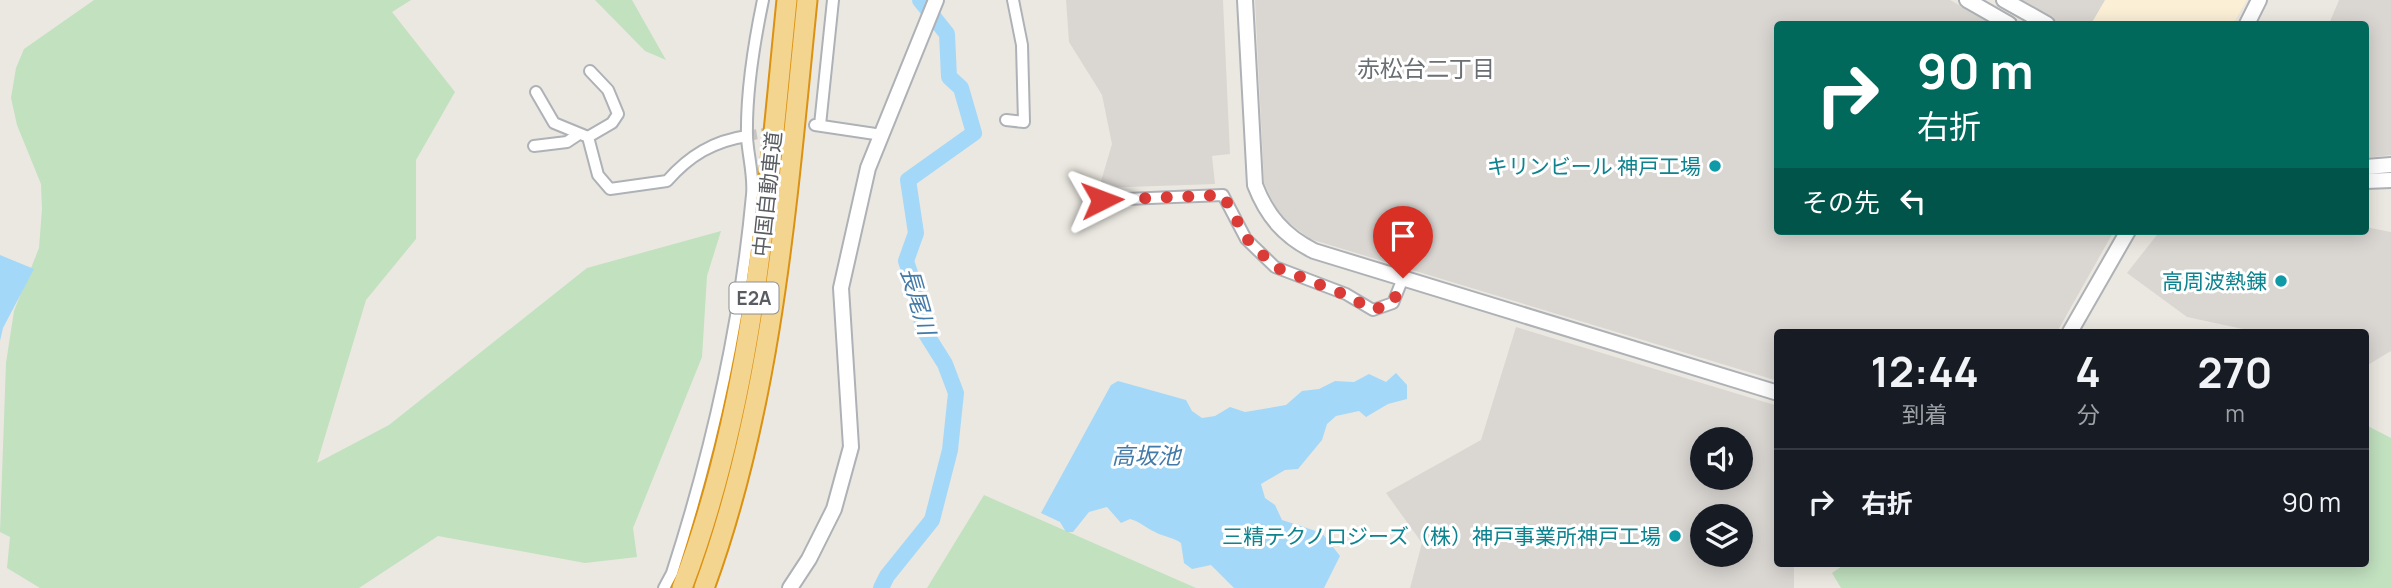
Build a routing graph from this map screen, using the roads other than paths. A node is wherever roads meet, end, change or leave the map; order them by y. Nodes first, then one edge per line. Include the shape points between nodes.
1 (763, 0) edge
2 (787, 0) edge
3 (807, 0) edge
4 (833, 0) edge
5 (936, 0) edge
6 (1013, 0) edge
7 (1245, 0) edge
8 (1968, 0) edge
9 (2004, 0) edge
10 (2259, 0) edge
11 (2004, 21) edge
12 (2042, 21) edge
13 (2248, 21) edge
14 (590, 71) dead end
15 (536, 92) dead end
16 (1006, 120) dead end
17 (583, 135) junction
18 (882, 135) junction
19 (747, 136) junction
20 (534, 146) dead end
21 (2391, 165) edge
22 (2369, 167) edge
23 (2391, 180) edge
24 (2369, 181) edge
25 (1102, 200) dead end
26 (2125, 235) edge
27 (1403, 278) junction
28 (2072, 329) edge
29 (1774, 392) edge
30 (664, 588) edge
31 (682, 588) edge
32 (704, 588) edge
33 (790, 588) edge

1 - 19 street
2 - 31 highway, 中国自動車道 / E2A via 747,343 717,481
3 - 32 highway, 中国自動車道 / E2A via 767,345 736,486
4 - 18 street via 817,125
5 - 18 street
6 - 16 street via 1022,45 1024,122
7 - 27 street via 1253,166 1255,185 1266,209 1282,231 1314,251
8 - 11 street
9 - 12 street
10 - 13 street
14 - 17 street via 608,90 618,114 612,122
15 - 17 street via 554,123
17 - 19 street via 598,175 610,189 667,181 687,158 727,139
17 - 20 street
18 - 33 street via 868,168 841,288 851,447 834,509
19 - 30 street via 752,192 734,337 704,473
21 - 22 street
23 - 24 street
25 - 27 street via 1223,195 1247,239 1275,267 1373,310 1393,303
26 - 28 street
27 - 29 street

